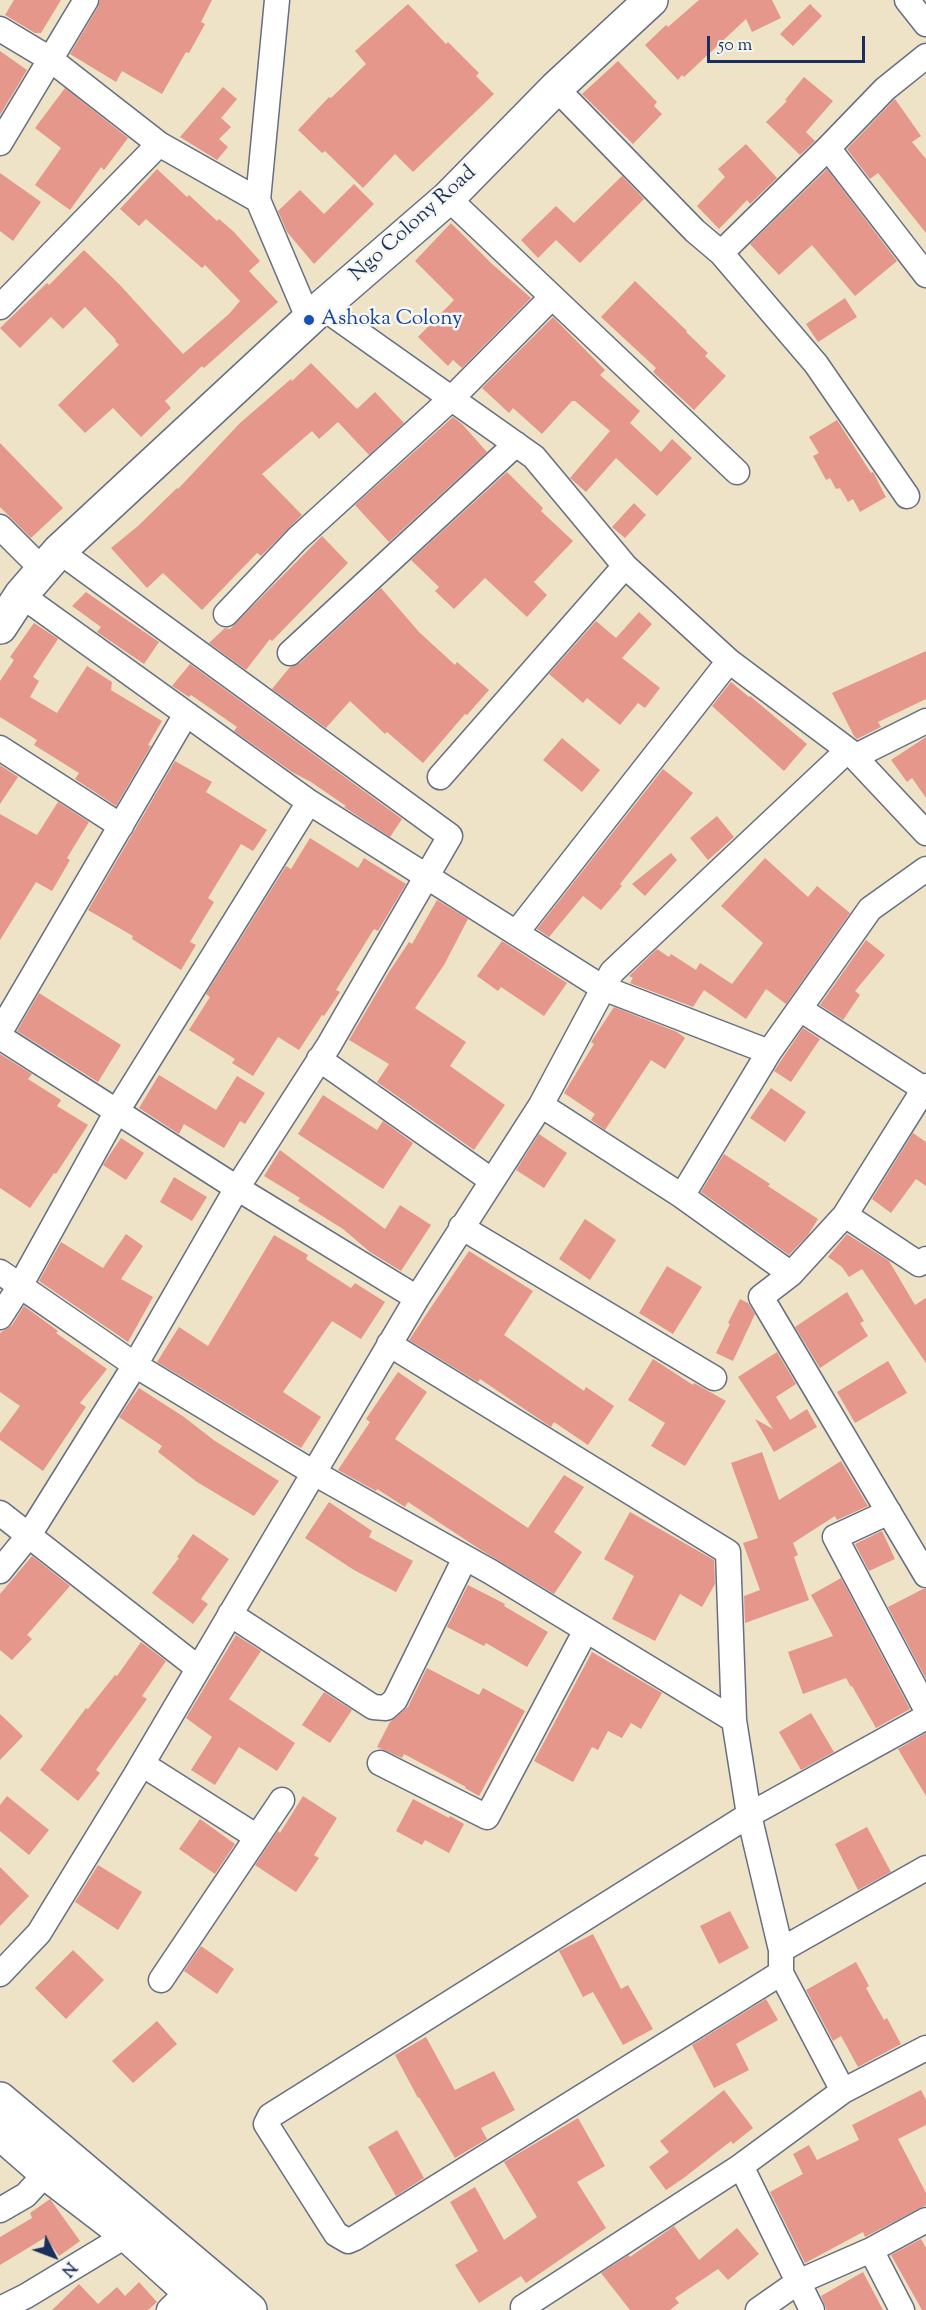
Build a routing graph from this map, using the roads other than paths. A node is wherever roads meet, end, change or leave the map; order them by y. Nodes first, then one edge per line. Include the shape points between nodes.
1 (86, 0) edge
2 (907, 0) edge
3 (274, 2) edge
4 (640, 4) edge
5 (926, 24) edge
6 (0, 29) edge
7 (926, 56) edge
8 (50, 59) junction
9 (556, 88) junction
10 (0, 143) edge
11 (159, 144) junction
12 (828, 148) junction
13 (448, 198) junction
14 (258, 200) junction
15 (721, 253) junction
16 (926, 275) edge
17 (552, 297) junction
18 (0, 307) edge
19 (315, 314) junction
20 (452, 398) junction
21 (516, 444) junction
22 (737, 472) dead end
23 (906, 496) dead end
24 (0, 527) edge
25 (51, 560) junction
26 (625, 566) junction
27 (21, 595) junction
28 (226, 614) dead end
29 (0, 627) edge
30 (291, 652) dead end
31 (729, 661) junction
32 (186, 714) junction
33 (926, 721) edge
34 (0, 748) edge
35 (851, 753) junction
36 (440, 777) dead end
37 (309, 802) junction
38 (121, 826) junction
39 (926, 833) edge
40 (926, 869) edge
41 (425, 877) junction
42 (516, 933) junction
43 (603, 988) junction
44 (800, 1009) junction
45 (0, 1032) edge
46 (0, 1037) edge
47 (769, 1052) junction
48 (319, 1059) junction
49 (925, 1087) edge
50 (541, 1105) junction
51 (117, 1111) junction
52 (491, 1180) junction
53 (237, 1188) junction
54 (682, 1196) junction
55 (845, 1215) junction
56 (461, 1227) junction
57 (924, 1266) edge
58 (0, 1272) edge
59 (791, 1274) junction
60 (20, 1286) junction
61 (417, 1298) junction
62 (0, 1317) edge
63 (389, 1344) junction
64 (135, 1365) junction
65 (714, 1378) dead end
66 (314, 1473) junction
67 (889, 1512) junction
68 (0, 1513) edge
69 (29, 1534) junction
70 (465, 1558) junction
71 (0, 1571) edge
72 (926, 1575) edge
73 (230, 1614) junction
74 (586, 1630) junction
75 (198, 1668) junction
76 (926, 1709) edge
77 (926, 1717) edge
78 (734, 1720) junction
79 (380, 1763) dead end
80 (142, 1764) junction
81 (282, 1800) dead end
82 (748, 1815) junction
83 (257, 1837) junction
84 (926, 1868) edge
85 (781, 1961) junction
86 (0, 1974) edge
87 (161, 1980) dead end
88 (926, 2048) edge
89 (843, 2091) junction
90 (0, 2099) edge
91 (0, 2133) edge
92 (741, 2166) junction
93 (46, 2172) junction
94 (0, 2210) edge
95 (926, 2220) edge
96 (127, 2235) junction
97 (871, 2250) junction
98 (798, 2282) junction
99 (189, 2304) edge
100 (0, 2309) edge
101 (250, 2310) edge
102 (525, 2310) edge
103 (758, 2310) edge
104 (812, 2310) edge
105 (902, 2310) edge

1 - 8 street
2 - 5 street
3 - 14 street
4 - 9 street, Ngo Colony Road
6 - 8 street
7 - 12 street via 885,88
8 - 10 street
8 - 11 street
9 - 13 street, Ngo Colony Road
9 - 15 street
11 - 14 street
11 - 18 street
12 - 15 street
12 - 16 street
13 - 17 street
13 - 19 street, Ngo Colony Road
14 - 19 street
15 - 23 street via 816,364
17 - 20 street
17 - 22 street
19 - 20 street
19 - 25 street, Ngo Colony Road
20 - 21 street
20 - 28 street via 297,539
21 - 26 street via 534,457
21 - 30 street
24 - 25 street
25 - 27 street, Ngo Colony Road
25 - 41 street via 450,836
26 - 31 street
26 - 36 street
27 - 29 street, Ngo Colony Road
27 - 32 street
31 - 35 street
31 - 42 street
32 - 37 street
32 - 38 street
33 - 35 street
34 - 38 street
35 - 39 street
35 - 43 street via 612,972
37 - 41 street
37 - 51 street
38 - 45 street
40 - 44 street via 870,909
41 - 42 street
41 - 48 street
42 - 43 street
43 - 47 street
43 - 50 street
44 - 47 street
44 - 49 street
46 - 51 street
47 - 54 street
48 - 52 street
48 - 53 street
49 - 55 street
50 - 52 street
50 - 54 street
51 - 53 street
51 - 60 street
52 - 56 street
53 - 61 street
53 - 64 street
54 - 59 street
55 - 57 street
55 - 59 street
56 - 61 street
56 - 65 street
58 - 60 street
59 - 67 street via 760,1297
60 - 62 street
60 - 64 street
61 - 63 street
63 - 66 street
63 - 78 street via 728,1552
64 - 66 street
64 - 69 street
66 - 70 street
66 - 73 street
67 - 72 street
67 - 76 street via 835,1537
68 - 69 street
69 - 71 street
69 - 75 street
70 - 73 street via 395,1700 386,1708 373,1707
70 - 74 street
73 - 75 street
74 - 78 street
74 - 79 street via 487,1817
75 - 80 street
77 - 82 street
78 - 82 street
80 - 83 street
80 - 86 street via 39,1933
81 - 83 street
82 - 85 street
82 - 85 street via 270,2115 266,2124 336,2234 348,2241
83 - 87 street
84 - 85 street
85 - 89 street
88 - 89 street
89 - 92 street
90 - 101 street
91 - 93 street
92 - 98 street
92 - 102 street via 523,2307
93 - 94 street via 26,2195
93 - 96 street
95 - 97 street
96 - 99 street
96 - 100 street
97 - 98 street
97 - 105 street
98 - 103 street
98 - 104 street

